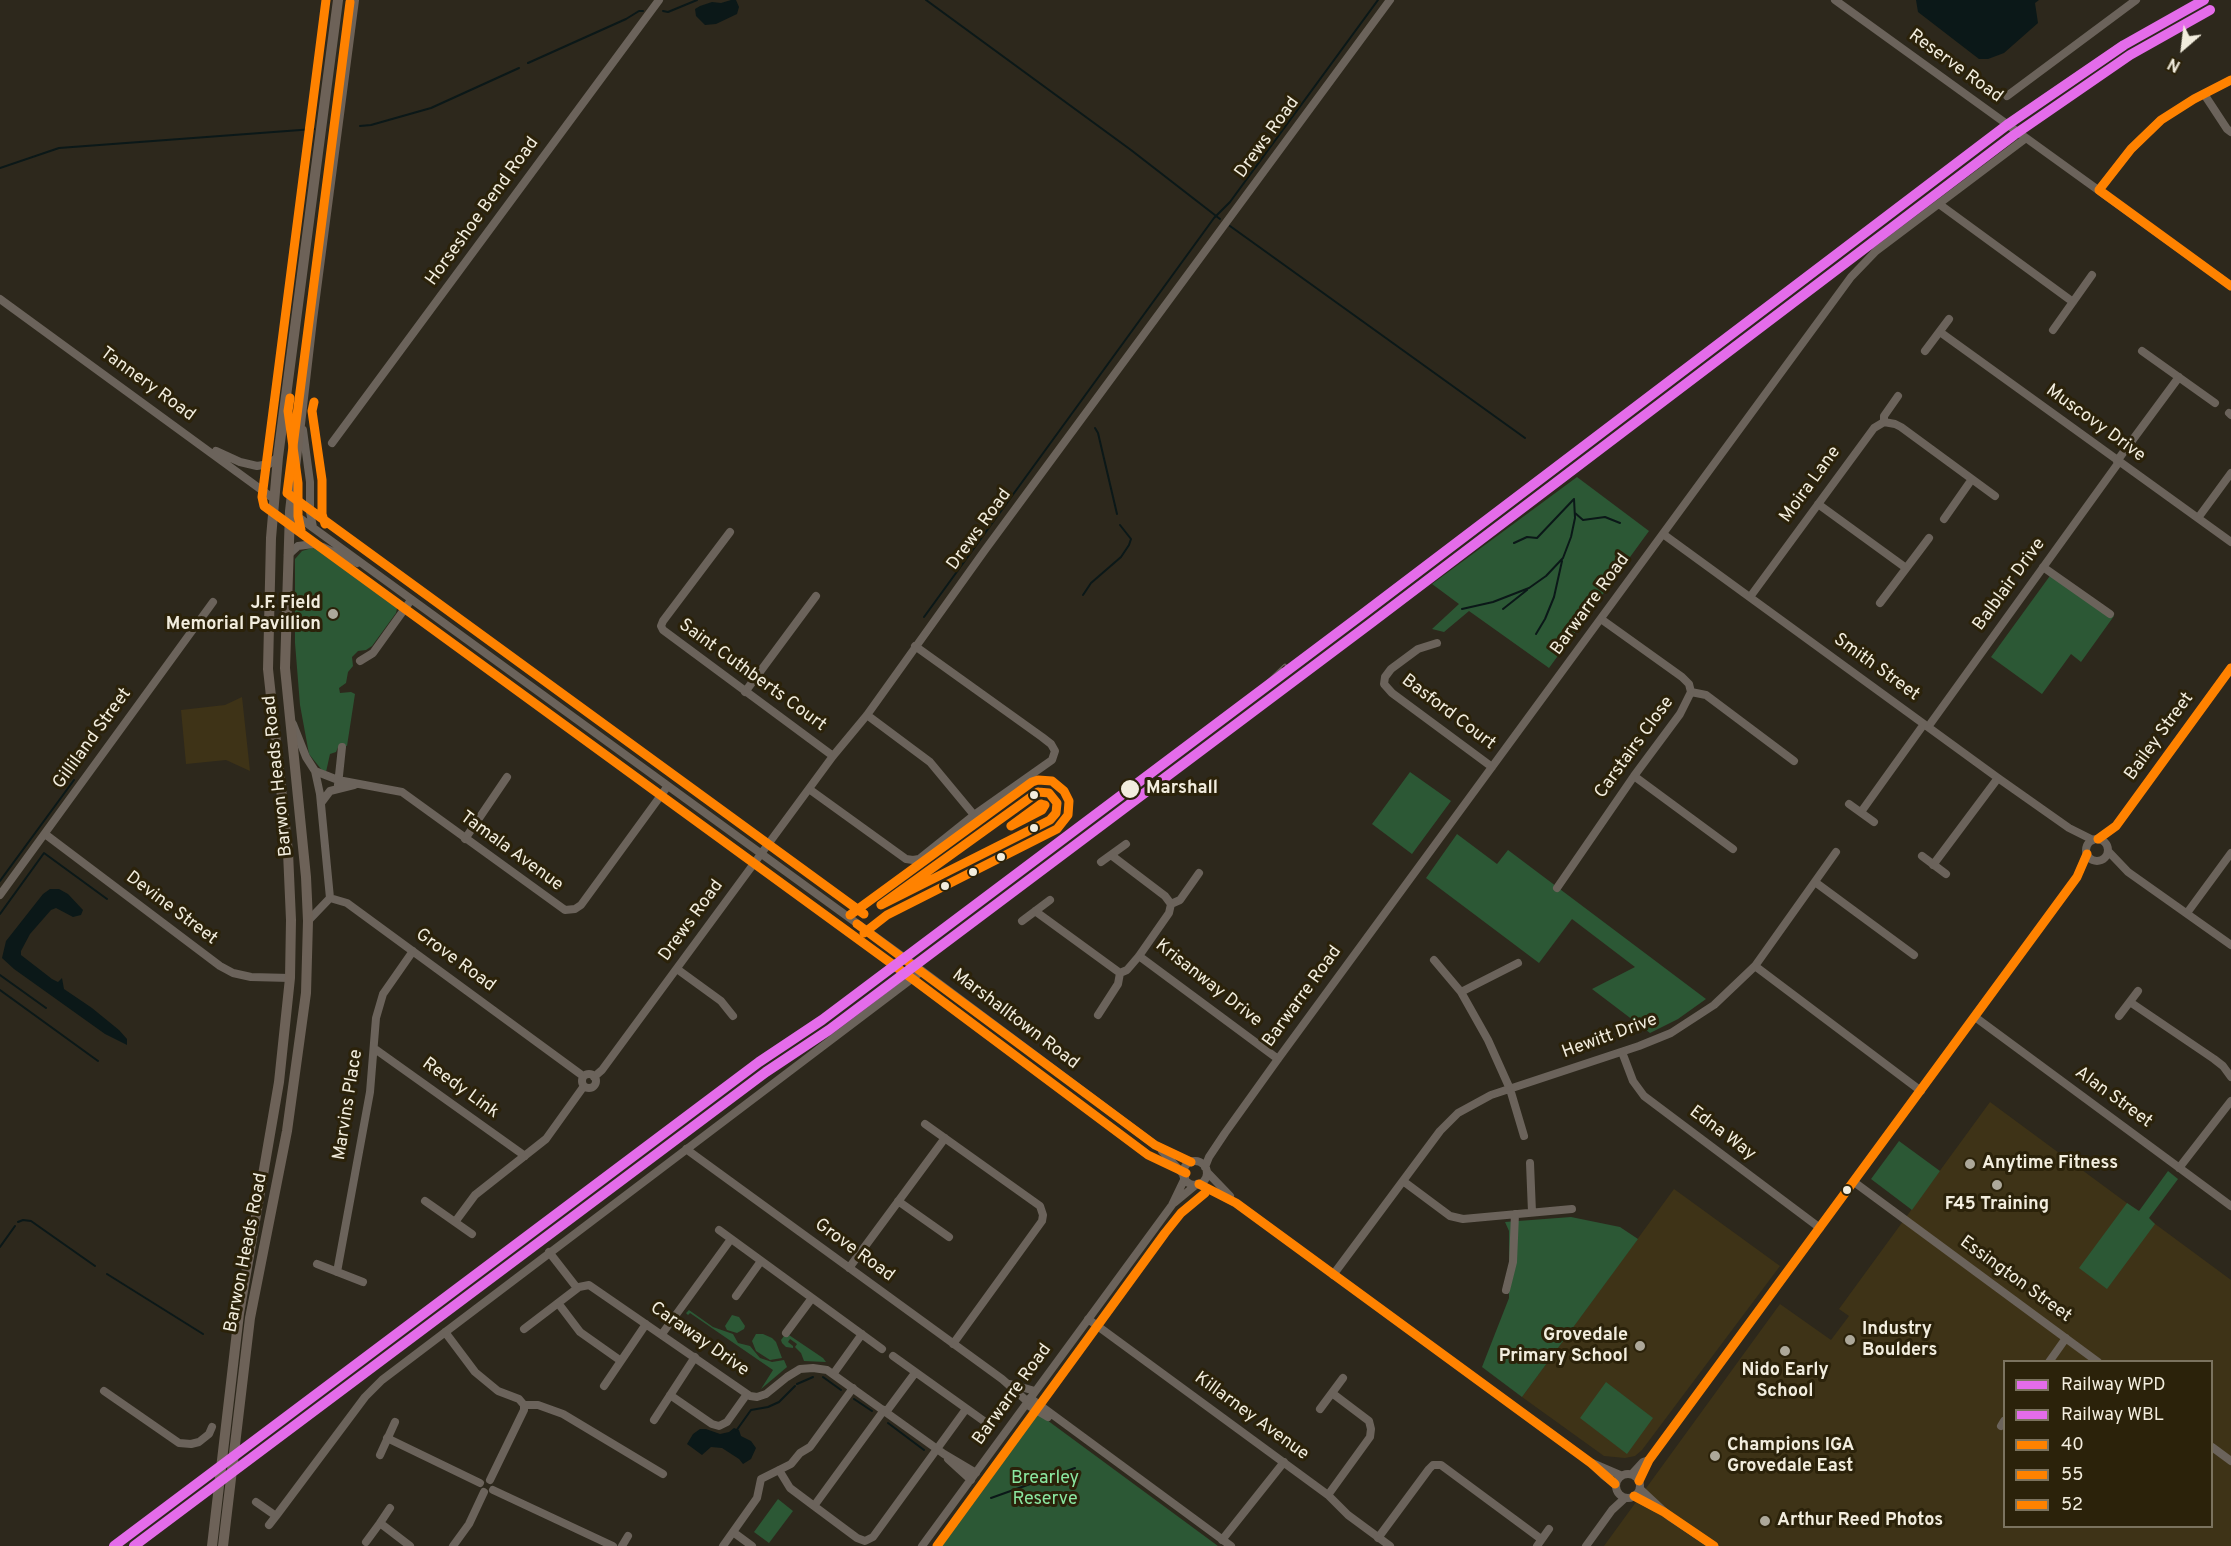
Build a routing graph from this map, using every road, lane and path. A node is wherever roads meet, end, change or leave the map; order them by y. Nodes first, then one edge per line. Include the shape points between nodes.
1 (338, 0) edge
2 (354, 0) edge
3 (659, 0) edge
4 (1390, 0) edge
5 (1835, 0) edge
6 (2136, 0) edge
7 (2231, 80) edge
8 (2204, 94) junction
9 (2007, 96) dead end
10 (2231, 132) edge
11 (2026, 138) junction
12 (2099, 190) junction
13 (1939, 204) junction
14 (2092, 275) dead end
15 (2231, 286) edge
16 (0, 299) edge
17 (2073, 302) junction
18 (1949, 319) dead end
19 (2053, 330) dead end
20 (1940, 332) junction
21 (1926, 351) dead end
22 (2142, 351) dead end
23 (2179, 377) junction
24 (1898, 396) dead end
25 (2215, 403) dead end
26 (300, 411) junction
27 (1884, 422) junction
28 (332, 443) dead end
29 (202, 445) junction
30 (278, 457) junction
31 (2118, 462) junction
32 (2231, 473) edge
33 (1972, 478) junction
34 (1995, 496) dead end
35 (274, 499) junction
36 (1818, 504) junction
37 (290, 511) junction
38 (2198, 518) junction
39 (1944, 519) dead end
40 (313, 527) junction
41 (730, 532) dead end
42 (1663, 534) junction
43 (1929, 538) dead end
44 (2231, 542) edge
45 (288, 556) junction
46 (2043, 567) junction
47 (1906, 568) junction
48 (371, 570) junction
49 (816, 596) dead end
50 (1750, 597) junction
51 (411, 600) junction
52 (213, 602) dead end
53 (1880, 603) dead end
54 (206, 614) junction
55 (2110, 614) dead end
56 (1601, 619) junction
57 (215, 621) dead end
58 (1437, 643) dead end
59 (915, 646) junction
60 (360, 661) dead end
61 (2231, 668) edge
62 (745, 692) junction
63 (1692, 692) junction
64 (289, 714) junction
65 (867, 715) junction
66 (1926, 725) junction
67 (342, 747) dead end
68 (833, 756) junction
69 (1794, 761) dead end
70 (1492, 767) junction
71 (315, 771) junction
72 (1634, 776) junction
73 (507, 777) dead end
74 (1998, 777) junction
75 (338, 784) junction
76 (667, 787) junction
77 (809, 789) junction
78 (321, 803) junction
79 (1849, 804) dead end
80 (1861, 812) junction
81 (974, 815) junction
82 (1874, 822) dead end
83 (2116, 826) junction
84 (2069, 828) junction
85 (45, 834) junction
86 (465, 839) junction
87 (2096, 840) junction
88 (1126, 844) dead end
89 (1733, 849) dead end
90 (2108, 849) junction
91 (1836, 852) dead end
92 (2087, 852) junction
93 (2231, 854) edge
94 (760, 855) junction
95 (1111, 855) junction
96 (1923, 856) dead end
97 (2098, 861) junction
98 (1101, 862) dead end
99 (1933, 864) junction
100 (2128, 872) junction
101 (1199, 873) dead end
102 (1946, 874) dead end
103 (2077, 877) junction
104 (1815, 882) junction
105 (1557, 888) dead end
106 (0, 895) edge
107 (330, 898) junction
108 (1050, 900) dead end
109 (1171, 904) junction
110 (1035, 911) junction
111 (2187, 913) junction
112 (308, 921) junction
113 (1022, 921) dead end
114 (2231, 945) edge
115 (413, 951) junction
116 (308, 954) junction
117 (1139, 956) junction
118 (1914, 956) dead end
119 (1434, 960) dead end
120 (1518, 963) dead end
121 (1755, 966) junction
122 (677, 969) junction
123 (922, 971) junction
124 (1120, 973) junction
125 (290, 978) junction
126 (2139, 991) dead end
127 (1461, 992) junction
128 (2130, 1002) junction
129 (1098, 1015) dead end
130 (733, 1016) dead end
131 (2119, 1016) dead end
132 (1975, 1017) junction
133 (375, 1049) junction
134 (1622, 1052) junction
135 (1278, 1059) junction
136 (2231, 1077) edge
137 (584, 1081) junction
138 (1510, 1089) junction
139 (1921, 1091) junction
140 (2231, 1101) edge
141 (925, 1124) dead end
142 (1225, 1133) junction
143 (1524, 1136) dead end
144 (945, 1138) junction
145 (1155, 1145) junction
146 (686, 1149) junction
147 (525, 1156) junction
148 (1193, 1162) junction
149 (1530, 1163) dead end
150 (2179, 1168) junction
151 (1206, 1170) junction
152 (1184, 1177) junction
153 (1403, 1181) junction
154 (1854, 1182) junction
155 (1198, 1184) junction
156 (425, 1201) dead end
157 (898, 1201) junction
158 (1236, 1203) junction
159 (1172, 1205) junction
160 (2231, 1206) edge
161 (1572, 1209) dead end
162 (1532, 1212) junction
163 (1515, 1214) junction
164 (455, 1222) junction
165 (1820, 1228) junction
166 (719, 1230) dead end
167 (472, 1234) dead end
168 (949, 1237) dead end
169 (731, 1239) junction
170 (549, 1252) junction
171 (761, 1261) junction
172 (317, 1264) dead end
173 (849, 1268) junction
174 (337, 1272) junction
175 (1333, 1275) junction
176 (363, 1282) dead end
177 (577, 1288) junction
178 (1506, 1290) dead end
179 (736, 1296) dead end
180 (812, 1298) junction
181 (558, 1303) junction
182 (1088, 1318) junction
183 (646, 1324) junction
184 (524, 1329) dead end
185 (445, 1332) junction
186 (786, 1333) dead end
187 (662, 1334) junction
188 (862, 1334) junction
189 (2066, 1338) junction
190 (953, 1344) junction
191 (882, 1348) dead end
192 (893, 1356) dead end
193 (695, 1357) junction
194 (2050, 1360) edge
195 (2095, 1360) edge
196 (621, 1361) junction
197 (915, 1372) junction
198 (834, 1373) junction
199 (1343, 1378) dead end
200 (1002, 1379) junction
201 (604, 1386) dead end
202 (853, 1388) junction
203 (104, 1391) dead end
204 (1332, 1393) junction
205 (747, 1394) junction
206 (670, 1395) junction
207 (1030, 1399) junction
208 (524, 1405) junction
209 (966, 1409) junction
210 (1320, 1409) dead end
211 (885, 1411) junction
212 (654, 1420) dead end
213 (394, 1422) dead end
214 (988, 1424) dead end
215 (212, 1427) dead end
216 (387, 1438) junction
217 (2213, 1448) edge
218 (940, 1452) junction
219 (380, 1455) dead end
220 (1649, 1460) junction
221 (2231, 1461) edge
222 (1284, 1462) junction
223 (1592, 1463) junction
224 (779, 1470) junction
225 (663, 1474) dead end
226 (1632, 1474) junction
227 (1620, 1475) junction
228 (973, 1476) junction
229 (490, 1480) junction
230 (480, 1483) junction
231 (1628, 1490) junction
232 (488, 1491) junction
233 (1328, 1495) junction
234 (256, 1502) dead end
235 (814, 1506) junction
236 (390, 1508) dead end
237 (276, 1516) junction
238 (380, 1523) junction
239 (269, 1525) dead end
240 (1549, 1529) dead end
241 (733, 1532) junction
242 (628, 1536) dead end
243 (1378, 1538) junction
244 (1222, 1540) junction
245 (366, 1542) dead end
246 (1539, 1543) edge
247 (212, 1546) edge
248 (223, 1546) edge
249 (410, 1546) edge
250 (453, 1546) edge
251 (613, 1546) edge
252 (622, 1546) edge
253 (723, 1546) edge
254 (752, 1546) edge
255 (922, 1546) edge
256 (1231, 1546) edge
257 (1390, 1546) edge
258 (1586, 1546) edge
259 (1714, 1546) edge

1 - 30 main road, Barwon Heads Road
2 - 26 main road, Barwon Heads Road
3 - 28 street, Horseshoe Bend Road
4 - 59 street, Drews Road
5 - 11 street, Reserve Road
6 - 9 street
7 - 8 street
8 - 10 street
8 - 12 street via 2144,135
11 - 12 street, Reserve Road
11 - 13 street, Barwarre Road
12 - 15 street, Reserve Road
13 - 17 street
13 - 42 street, Barwarre Road via 1876,251 1851,277
14 - 17 street
16 - 29 street, Tannery Road
17 - 19 street
18 - 20 street
20 - 21 street
20 - 31 street, Muscovy Drive
22 - 23 street
23 - 25 street
23 - 31 street, Balblair Drive
24 - 27 street, Moira Lane
26 - 37 main road, Barwon Heads Road
26 - 40 street
27 - 33 street via 1895,423
27 - 36 street, Moira Lane via 1874,428
29 - 30 street via 253,465 265,465
29 - 35 street, Tannery Road
30 - 35 main road, Barwon Heads Road
31 - 38 street, Muscovy Drive
31 - 46 street, Balblair Drive
32 - 38 street
33 - 34 street
33 - 39 street
35 - 37 main road, Marshalltown Road
35 - 125 main road, Barwon Heads Road via 268,669 288,852
36 - 47 street
36 - 50 street, Moira Lane
37 - 40 street, Marshalltown Road
37 - 45 main road, Barwon Heads Road
38 - 44 street, Muscovy Drive
40 - 48 street, Marshalltown Road
41 - 62 street, Saint Cuthberts Court via 662,626 666,634
42 - 50 street, Smith Street
42 - 56 street, Barwarre Road
43 - 47 street
45 - 48 street via 298,546 316,545
45 - 64 main road, Barwon Heads Road via 285,650
46 - 55 street
46 - 66 street, Balblair Drive
47 - 53 street
48 - 51 street, Marshalltown Road
49 - 62 street
50 - 66 street, Smith Street
51 - 60 street via 373,652
51 - 76 street, Marshalltown Road
52 - 54 street, Gilliland Street
54 - 57 street
54 - 85 street, Gilliland Street
56 - 63 street, Carstairs Close via 1682,677
56 - 70 street, Barwarre Road
58 - 70 street, Basford Court via 1415,651 1391,669 1384,684
59 - 65 street, Drews Road
59 - 81 street via 1042,737 1055,751 1052,760 1042,768
61 - 83 street, Bailey Street
62 - 68 street, Saint Cuthberts Court
63 - 69 street via 1706,695
63 - 72 street, Carstairs Close
64 - 71 street
64 - 112 main road, Barwon Heads Road
65 - 68 street, Drews Road
65 - 81 street via 930,762
66 - 74 street, Smith Street
66 - 80 street, Balblair Drive
67 - 75 street
68 - 77 street, Drews Road
70 - 135 street, Barwarre Road
71 - 75 street
71 - 78 street
72 - 89 street
72 - 105 street, Carstairs Close
73 - 86 street
74 - 84 street, Smith Street
74 - 99 street
75 - 78 street, Tamala Avenue
75 - 86 street, Tamala Avenue via 396,789
76 - 86 street, Tamala Avenue via 581,904 569,911
76 - 94 street, Marshalltown Road
77 - 81 street via 906,859 919,859
77 - 94 street, Drews Road
78 - 107 street
79 - 80 street
80 - 82 street
83 - 87 street, Bailey Street
83 - 90 street, Bailey Street
84 - 87 street, Smith Street
84 - 92 street, Smith Street
85 - 106 street, Gilliland Street
85 - 125 street, Devine Street via 220,966 251,977
87 - 90 street via 2103,841
87 - 92 street, Bailey Street
88 - 95 street
90 - 97 street, Bailey Street via 2105,859
90 - 100 street
91 - 104 street, Hewitt Drive
92 - 97 street
92 - 103 street, Bailey Street
93 - 111 street
94 - 122 street, Drews Road
94 - 123 street, Marshalltown Road
95 - 98 street
95 - 109 street
96 - 99 street
97 - 100 street
97 - 103 street, Bailey Street
99 - 102 street
100 - 111 street
101 - 109 street, Krisanway Drive via 1180,900
103 - 132 street, Bailey Street
104 - 118 street
104 - 121 street, Hewitt Drive
107 - 112 street
107 - 115 street, Grove Road via 347,903
108 - 110 street
109 - 117 street, Krisanway Drive via 1169,913
110 - 113 street
110 - 124 street
111 - 114 street
112 - 116 main road, Barwon Heads Road
115 - 133 street, Marvins Place via 383,994 376,1018
115 - 137 street, Grove Road
116 - 125 main road via 298,976
116 - 248 main road, Barwon Heads Road via 287,1131 261,1257 241,1387
117 - 124 street
117 - 135 street, Krisanway Drive
119 - 127 street
120 - 127 street
121 - 134 street, Hewitt Drive via 1702,1015 1671,1033
121 - 139 street
122 - 130 street via 721,1001
122 - 137 street, Drews Road via 594,1077 593,1086 590,1088
123 - 145 street, Marshalltown Road
123 - 146 street
124 - 129 street via 1118,984
125 - 247 main road, Barwon Heads Road via 279,1082 228,1395
126 - 128 street
127 - 138 street
128 - 131 street
128 - 136 street via 2214,1059
132 - 139 street, Bailey Street
132 - 150 street, Alan Street
133 - 147 street, Reedy Link
133 - 174 street, Marvins Place
134 - 138 street, Hewitt Drive
134 - 165 street, Edna Way via 1633,1081 1644,1096
135 - 142 street, Barwarre Road
137 - 147 street via 546,1139
138 - 143 street
138 - 153 street, Hewitt Drive via 1458,1113
139 - 154 street, Bailey Street
140 - 150 street
141 - 144 street
142 - 148 street, Barwarre Road
142 - 151 street, Barwarre Road
144 - 157 street
144 - 190 street via 1040,1206 1043,1215
145 - 148 street, Marshalltown Road
145 - 152 street, Marshalltown Road
146 - 170 street
146 - 173 street, Grove Road
147 - 164 street via 476,1195
148 - 151 street, Marshalltown Road
148 - 152 street via 1185,1167
149 - 162 street
150 - 160 street, Alan Street
151 - 155 street via 1205,1179
151 - 158 street, Marshalltown Road
152 - 155 street, Marshalltown Road via 1191,1184
152 - 159 street, Barwarre Road
153 - 163 street via 1450,1216 1463,1219
153 - 175 street, Hewitt Drive
154 - 165 street, Bailey Street
154 - 189 street, Essington Street
155 - 158 street, Marshalltown Road
155 - 159 street, Barwarre Road
156 - 164 street
157 - 168 street
157 - 173 street
158 - 175 street, Marshalltown Road
159 - 182 street, Barwarre Road
161 - 162 street
162 - 163 street
163 - 178 street via 1513,1262
164 - 167 street
165 - 220 street, Bailey Street
166 - 169 street
169 - 171 street
169 - 187 street
170 - 177 street
170 - 185 street
171 - 179 street
171 - 180 street
172 - 174 street
173 - 190 street, Grove Road
174 - 176 street
175 - 223 street, Marshalltown Road
177 - 181 street
177 - 183 street, Caraway Drive via 586,1284 595,1288
180 - 186 street
180 - 188 street
181 - 184 street
181 - 196 street via 580,1332
182 - 207 street, Barwarre Road
182 - 222 street, Killarney Avenue
183 - 187 street, Caraway Drive
183 - 196 street
185 - 208 street via 475,1372
185 - 237 street via 370,1392
187 - 193 street, Caraway Drive
188 - 191 street
188 - 198 street
189 - 194 street
189 - 195 street, Essington Street
190 - 200 street, Grove Road
192 - 197 street
193 - 205 street, Caraway Drive
193 - 206 street
196 - 201 street
197 - 209 street
197 - 211 street
198 - 202 street, Caraway Drive
198 - 205 street, Caraway Drive via 804,1368 762,1396
199 - 204 street
200 - 207 street, Grove Road
200 - 207 street, Grove Road
202 - 211 street, Caraway Drive
202 - 224 street via 811,1446
203 - 215 street via 179,1443 199,1442
204 - 210 street
204 - 233 street via 1370,1421 1371,1429 1370,1437
205 - 206 street via 727,1422 719,1426
206 - 212 street
207 - 228 street, Barwarre Road
207 - 244 street, Grove Road
208 - 225 street via 563,1413
208 - 229 street
209 - 214 street
209 - 218 street
211 - 218 street, Caraway Drive
211 - 235 street
213 - 216 street
216 - 219 street
216 - 230 street
217 - 221 street
218 - 228 street, Caraway Drive
218 - 235 street via 868,1541 857,1538
220 - 226 street, Bailey Street
220 - 231 street, Bailey Street
222 - 233 street, Killarney Avenue
222 - 244 street
223 - 227 street, Marshalltown Road
223 - 231 street, Marshalltown Road
224 - 235 street via 790,1488
224 - 241 street via 761,1479 757,1498
226 - 227 street, Marshalltown Road
226 - 231 street, Marshalltown Road
227 - 231 street
228 - 255 street, Barwarre Road
229 - 230 street
229 - 232 street via 494,1485
230 - 232 street
231 - 258 street, Bailey Street
231 - 259 street, Marshalltown Road
232 - 250 street
232 - 251 street
233 - 243 street, Killarney Avenue
234 - 237 street
236 - 238 street
237 - 239 street
238 - 245 street
238 - 249 street
240 - 246 street
241 - 253 street
241 - 254 street
242 - 252 street
243 - 246 street via 1429,1469 1441,1465
243 - 257 street, Killarney Avenue
244 - 256 street, Grove Road

